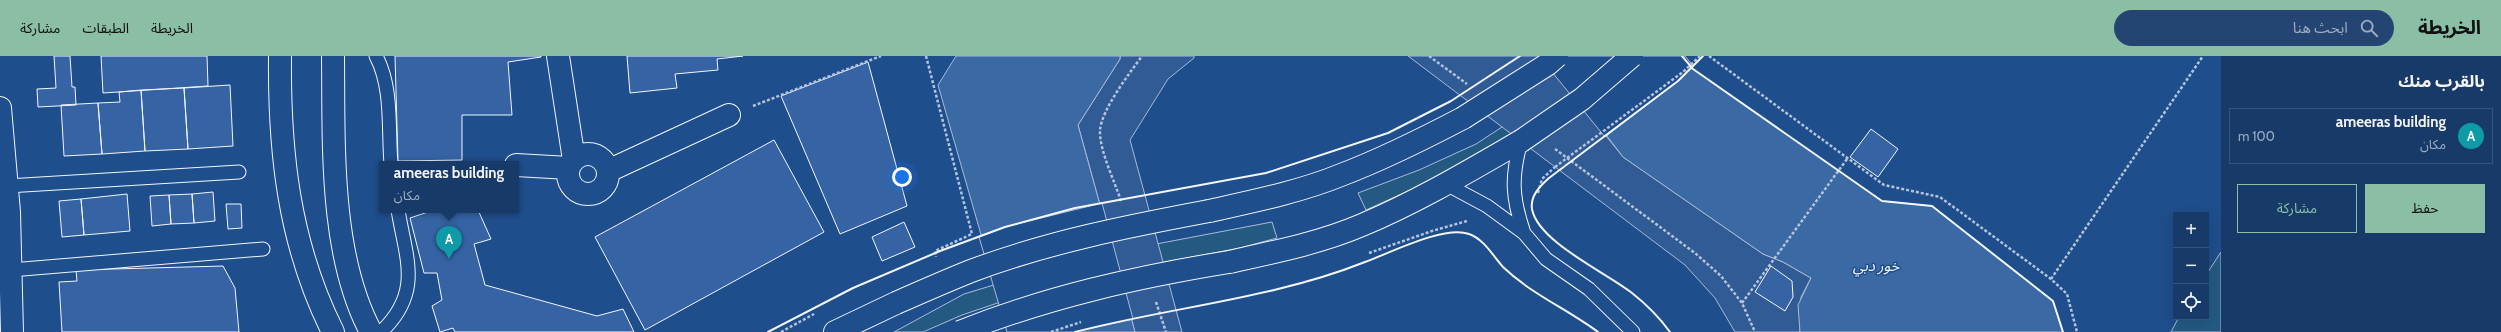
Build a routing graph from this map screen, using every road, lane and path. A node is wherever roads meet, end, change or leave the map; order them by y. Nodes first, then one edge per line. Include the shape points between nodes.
1 (280, 56) edge
2 (333, 56) edge
3 (376, 56) edge
4 (558, 56) edge
5 (881, 56) edge
6 (926, 56) edge
7 (1142, 56) edge
8 (1429, 56) edge
9 (1558, 56) edge
10 (1632, 56) edge
11 (1700, 56) edge
12 (1709, 56) edge
13 (2203, 56) edge
14 (1471, 87) dead end
15 (0, 108) edge
16 (728, 116) joint
17 (1521, 141) junction
18 (1554, 149) dead end
19 (1847, 159) junction
20 (391, 161) edge
21 (572, 164) junction
22 (519, 165) edge
23 (608, 171) junction
24 (239, 172) dead end
25 (1446, 184) junction
26 (7, 186) junction
27 (1536, 201) dead end
28 (1122, 204) dead end
29 (399, 213) edge
30 (1471, 220) dead end
31 (1524, 233) junction
32 (263, 249) dead end
33 (1366, 254) dead end
34 (937, 258) dead end
35 (11, 270) junction
36 (2050, 280) junction
37 (1153, 294) dead end
38 (1742, 303) junction
39 (12, 332) edge
40 (333, 332) edge
41 (371, 332) edge
42 (381, 332) edge
43 (835, 332) edge
44 (960, 332) edge
45 (1166, 332) edge
46 (1633, 332) edge
47 (1755, 332) edge
48 (2077, 332) edge

1 - 40 street via 280,129 286,186 316,297
2 - 41 street via 333,140 337,202 347,263 365,322
3 - 20 lane via 383,69 387,89
4 - 21 street
5 - 16 path
6 - 34 path via 972,234 935,251
7 - 28 path via 1104,117 1100,130
8 - 14 path
9 - 43 street, bridge via 1462,118 1403,149 1340,175 1276,196 1129,226 1050,246 972,271
10 - 17 street, bridge via 1582,99
11 - 27 path, bridge via 1683,72 1555,167 1542,179
12 - 19 path
13 - 36 path
15 - 26 street
16 - 23 street
17 - 25 street
17 - 31 lane via 1515,164 1513,188 1516,211
18 - 38 path via 1695,253 1721,276
19 - 36 path via 1884,185 1940,197
19 - 38 path
21 - 22 street
21 - 23 street via 581,155 598,157 605,163
21 - 23 street via 569,177 572,185 586,194 602,187 607,180
24 - 26 lane
25 - 31 lane via 1487,206
25 - 44 street, bridge via 1361,225 1296,247 1104,285
26 - 35 street
29 - 42 lane via 409,260 409,278 398,310
30 - 33 path
31 - 46 lane via 1546,259 1589,289
32 - 35 lane
35 - 39 street
36 - 48 path via 2066,294
37 - 45 path
38 - 47 path

